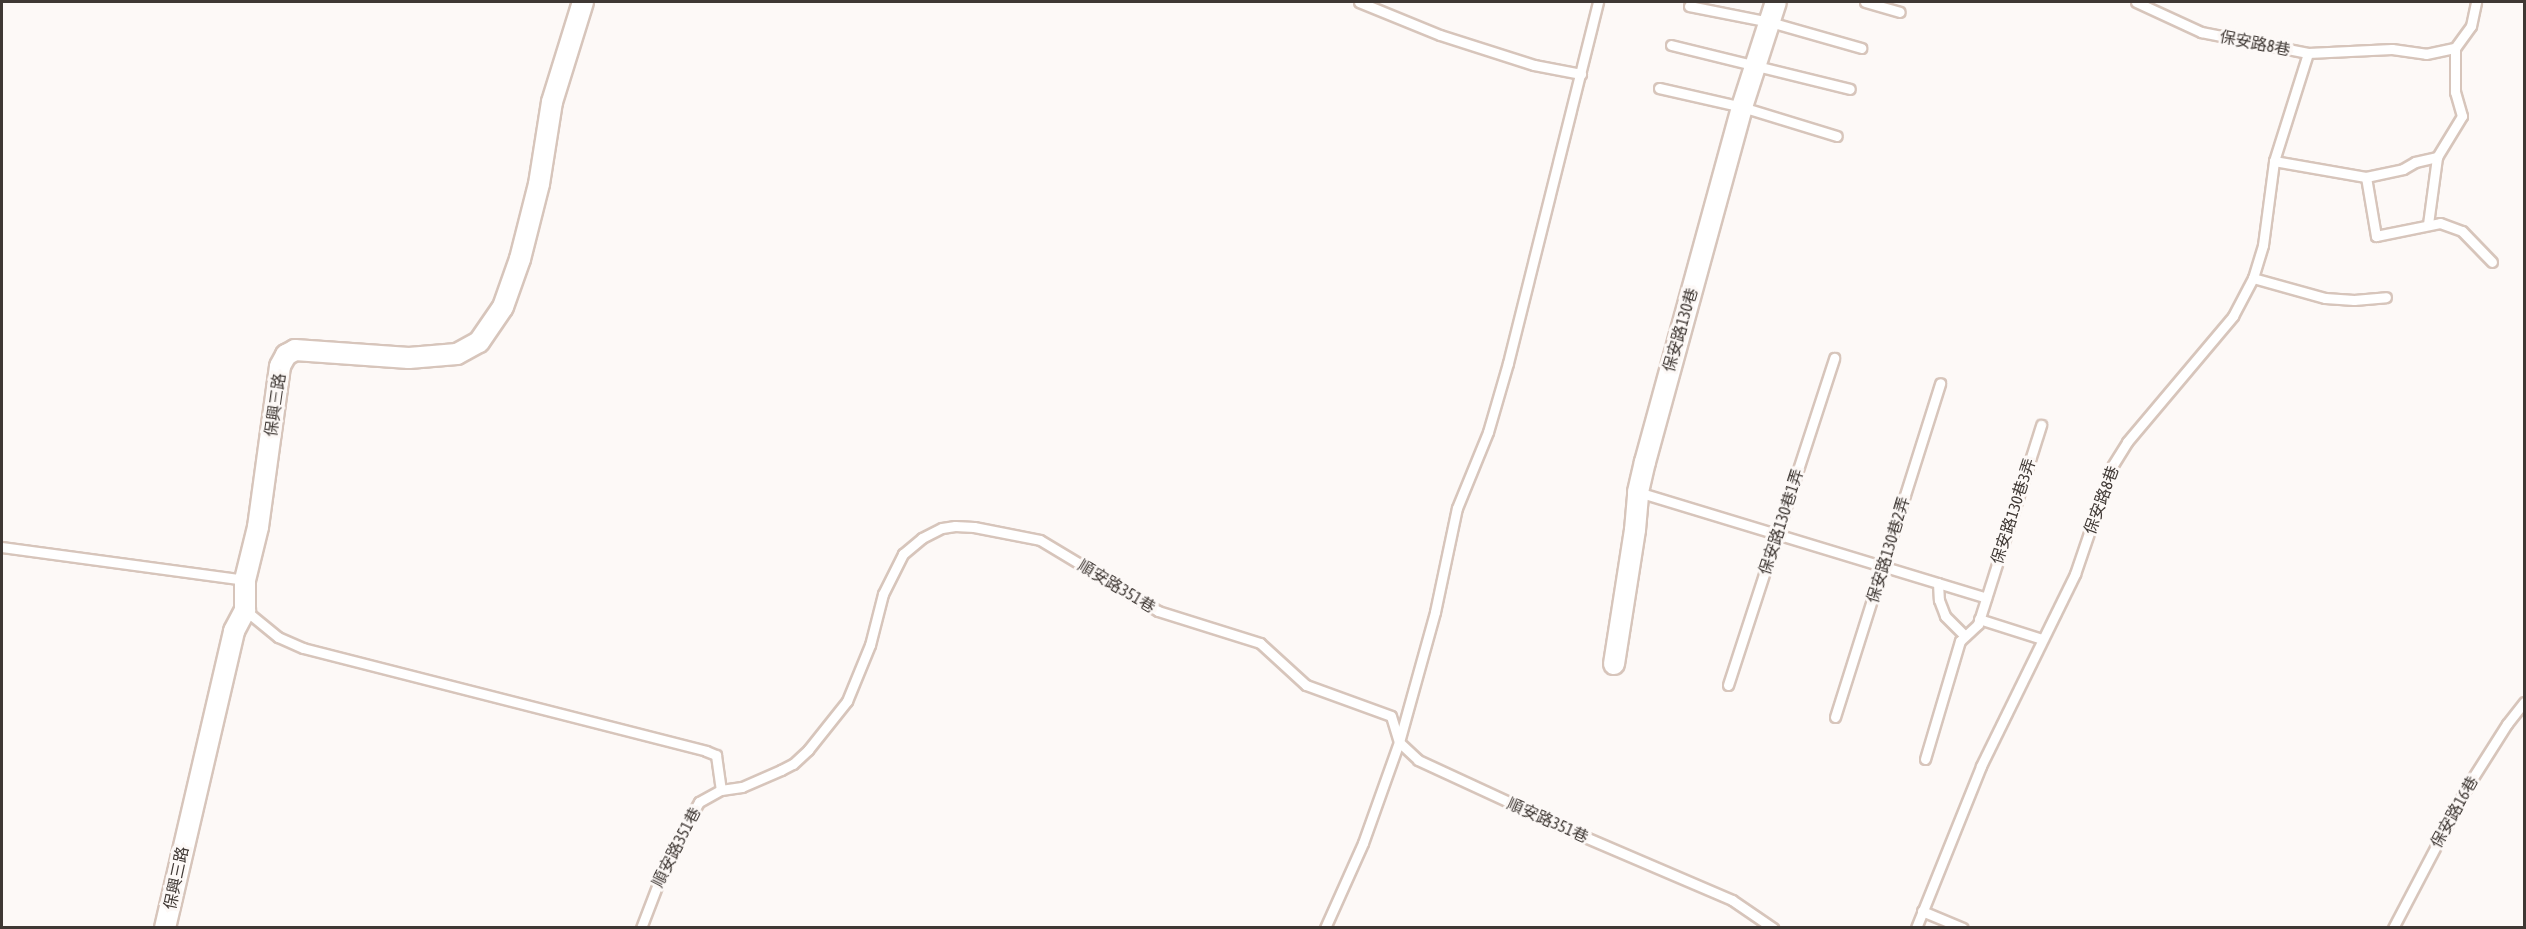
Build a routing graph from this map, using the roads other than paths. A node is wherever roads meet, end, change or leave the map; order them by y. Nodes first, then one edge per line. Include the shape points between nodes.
1 (583, 2) edge
2 (1359, 2) edge
3 (1598, 2) edge
4 (1776, 2) edge
5 (1865, 2) edge
6 (2136, 2) edge
7 (2476, 2) edge
8 (1689, 6) dead end
9 (1900, 12) dead end
10 (1770, 22) junction
11 (1671, 45) dead end
12 (1861, 48) dead end
13 (2456, 48) junction
14 (2308, 53) junction
15 (1756, 65) junction
16 (1581, 75) junction
17 (1659, 88) dead end
18 (1850, 89) dead end
19 (1742, 107) junction
20 (1837, 136) dead end
21 (2437, 157) junction
22 (2274, 161) junction
23 (2366, 177) junction
24 (2428, 224) junction
25 (2492, 262) dead end
26 (2253, 278) junction
27 (2386, 297) dead end
28 (1834, 358) dead end
29 (1940, 383) dead end
30 (2041, 425) dead end
31 (1638, 492) junction
32 (1777, 533) junction
33 (2, 547) edge
34 (1882, 566) junction
35 (245, 580) junction
36 (1938, 583) junction
37 (1986, 598) junction
38 (245, 610) junction
39 (1979, 619) junction
40 (1965, 636) junction
41 (2042, 639) junction
42 (1614, 664) dead end
43 (1728, 685) dead end
44 (2524, 702) edge
45 (1835, 717) dead end
46 (1399, 742) junction
47 (1925, 759) dead end
48 (722, 790) junction
49 (1922, 911) junction
50 (165, 927) edge
51 (641, 927) edge
52 (1325, 927) edge
53 (1773, 927) edge
54 (1916, 927) edge
55 (1963, 927) edge
56 (2393, 927) edge

1 - 35 street, 保興三路 via 552,102 539,184 520,259 491,328 479,342 457,354 409,358 295,350 286,355 277,380 258,527
2 - 16 lane via 1450,39
3 - 16 lane
4 - 10 street, 保安路130巷
5 - 9 lane
6 - 14 lane, 保安路8巷 via 2201,32
7 - 13 lane via 2471,26
8 - 10 lane
10 - 12 lane
10 - 15 street, 保安路130巷
11 - 15 lane
13 - 14 lane, 保安路8巷 via 2426,54 2392,49
13 - 21 lane via 2455,92 2462,116
14 - 22 lane, 保安路8巷
15 - 18 lane
15 - 19 street, 保安路130巷
16 - 46 lane via 1508,363 1488,432 1457,508 1435,612
17 - 19 lane
19 - 20 lane
19 - 31 street, 保安路130巷
21 - 23 lane
21 - 24 lane
22 - 23 lane
22 - 26 lane, 保安路8巷 via 2263,245
23 - 24 lane via 2376,236
24 - 25 lane via 2440,223 2462,231
26 - 27 lane via 2325,298
26 - 41 lane, 保安路8巷 via 2233,316 2127,442 2111,468 2075,574
28 - 32 lane, 保安路130巷1弄
29 - 34 lane, 保安路130巷2弄
30 - 37 lane, 保安路130巷3弄
31 - 32 lane
31 - 42 street, 保安路130巷
32 - 34 lane
32 - 43 lane, 保安路130巷1弄
33 - 35 lane
34 - 36 lane
34 - 45 lane, 保安路130巷2弄
35 - 38 street, 保興三路
36 - 37 lane
36 - 40 lane via 1945,616
37 - 39 lane, 保安路130巷3弄
38 - 48 lane via 278,637 303,648 706,751 716,755
38 - 50 street, 保興三路 via 234,631
39 - 40 lane via 1974,630
39 - 41 lane
40 - 47 lane via 1960,641
41 - 49 lane, 保安路8巷 via 1981,765
44 - 56 lane, 保安路16巷 via 2467,787
46 - 48 lane, 順安路351巷 via 1391,716 1306,685 1260,643 1158,611 1040,540 974,526 955,526 922,538 903,554 883,594 870,645 847,701 808,750 793,764 755,782
46 - 52 lane via 1363,843
46 - 53 lane, 順安路351巷 via 1418,760 1732,900
48 - 51 lane, 順安路351巷 via 699,802 669,855
49 - 54 lane, 保安路8巷
49 - 55 lane

